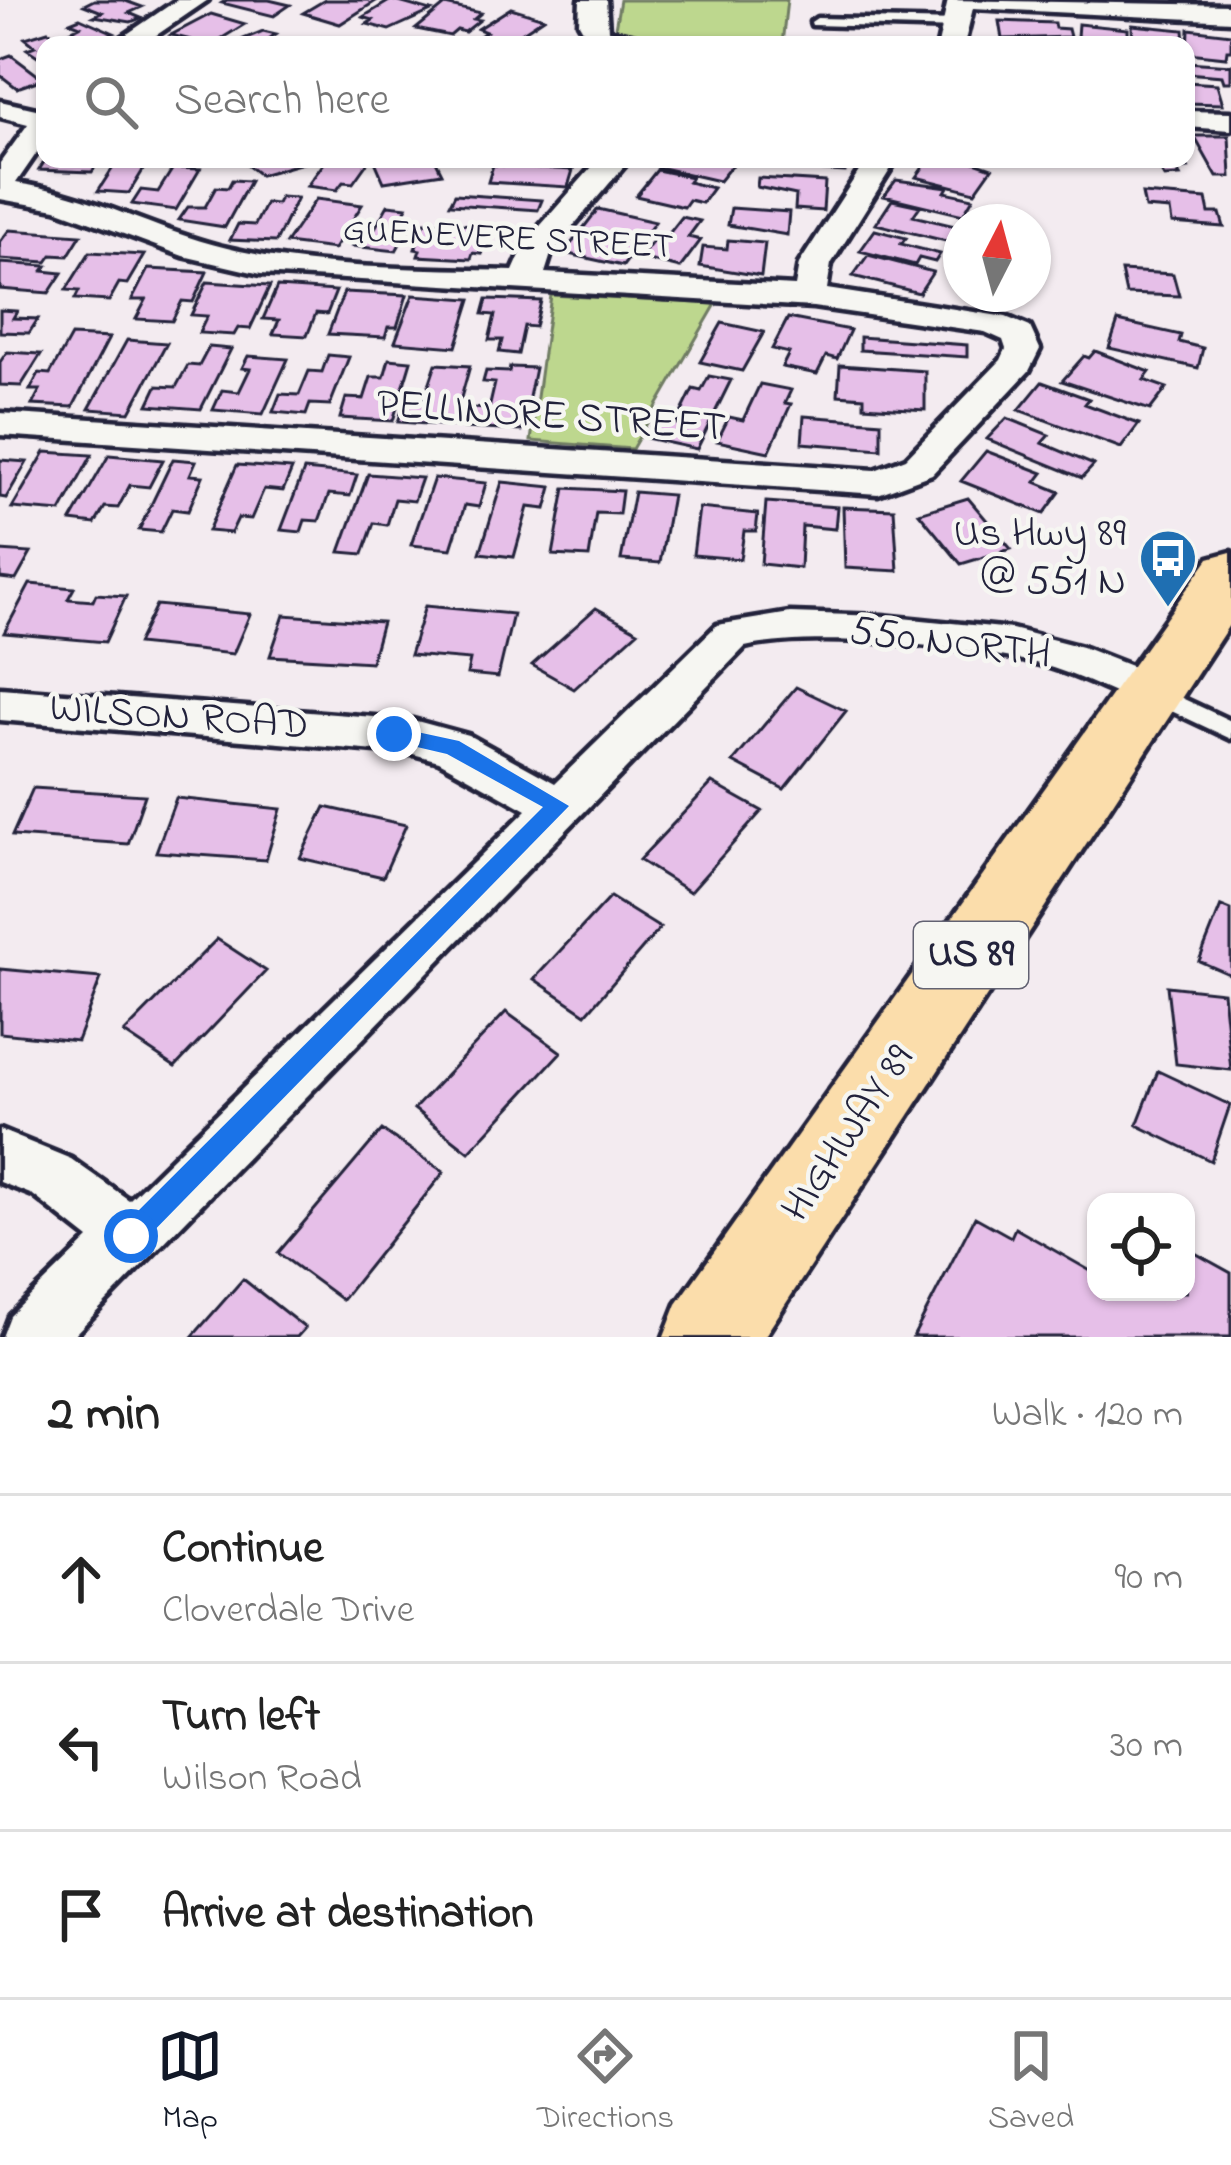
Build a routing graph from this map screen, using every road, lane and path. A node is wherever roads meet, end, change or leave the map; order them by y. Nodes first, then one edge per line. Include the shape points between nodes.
1 (195, 0) edge
2 (592, 0) edge
3 (1231, 13) edge
4 (958, 18) edge
5 (817, 22) dead end
6 (138, 36) edge
7 (600, 36) edge
8 (0, 109) edge
9 (36, 117) edge
10 (1195, 119) edge
11 (1231, 121) edge
12 (36, 133) edge
13 (607, 168) edge
14 (876, 168) edge
15 (0, 187) edge
16 (526, 280) junction
17 (809, 298) junction
18 (1018, 334) joint
19 (0, 424) edge
20 (1231, 573) edge
21 (1151, 691) junction
22 (0, 704) edge
23 (1231, 731) edge
24 (558, 806) junction
25 (0, 1156) edge
26 (131, 1236) junction
27 (31, 1337) edge
28 (710, 1337) edge

1 - 6 street
2 - 7 street via 588,21
3 - 4 street
4 - 5 lane
8 - 9 street
10 - 11 street
12 - 15 street
13 - 16 street via 537,249
14 - 17 street via 815,264
15 - 16 street, GUENEVERE STREET via 241,262
16 - 17 street, GUENEVERE STREET
17 - 18 street, GUENEVERE STREET via 980,321
18 - 19 street, PELLINORE STREET via 1017,364 919,466 878,482
20 - 21 main road, HIGHWAY 89 / US 89
21 - 23 lane
21 - 24 street, 550 NORTH via 1010,644 794,626 744,630 713,649
21 - 28 main road, HIGHWAY 89 / US 89
22 - 24 street, WILSON ROAD via 434,741
24 - 26 street
25 - 26 street via 52,1178
26 - 27 street

